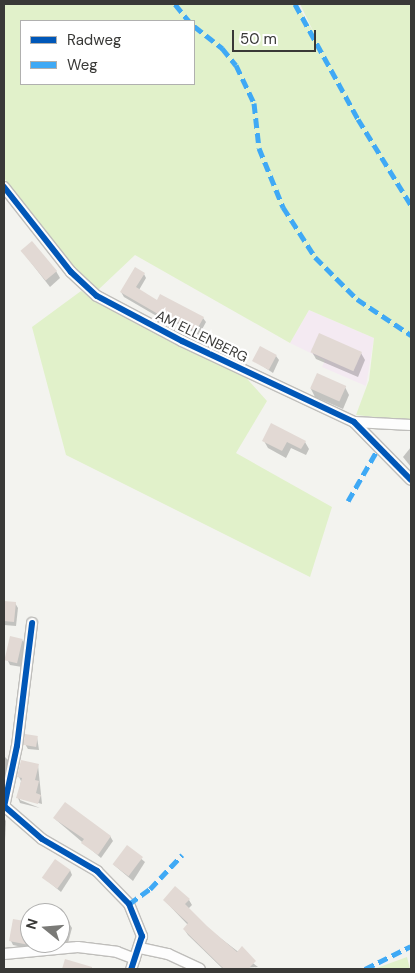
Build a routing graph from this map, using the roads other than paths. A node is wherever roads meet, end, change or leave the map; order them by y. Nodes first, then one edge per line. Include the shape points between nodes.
1 (4, 187) edge
2 (354, 422) junction
3 (411, 425) edge
4 (411, 480) edge
5 (32, 623) dead end
6 (4, 806) edge
7 (140, 948) junction
8 (4, 954) edge
9 (135, 959) junction
10 (131, 969) edge
11 (200, 969) edge

1 - 2 street, AM ELLENBERG via 70,272 97,296 182,341
2 - 3 street, AM ELLENBERG
2 - 4 street, AM ELLENBERG
5 - 6 street via 17,746
6 - 7 street via 42,839 97,872 129,904 139,924
7 - 9 street
7 - 11 street via 168,954
8 - 9 street via 78,947 117,952
9 - 10 street

